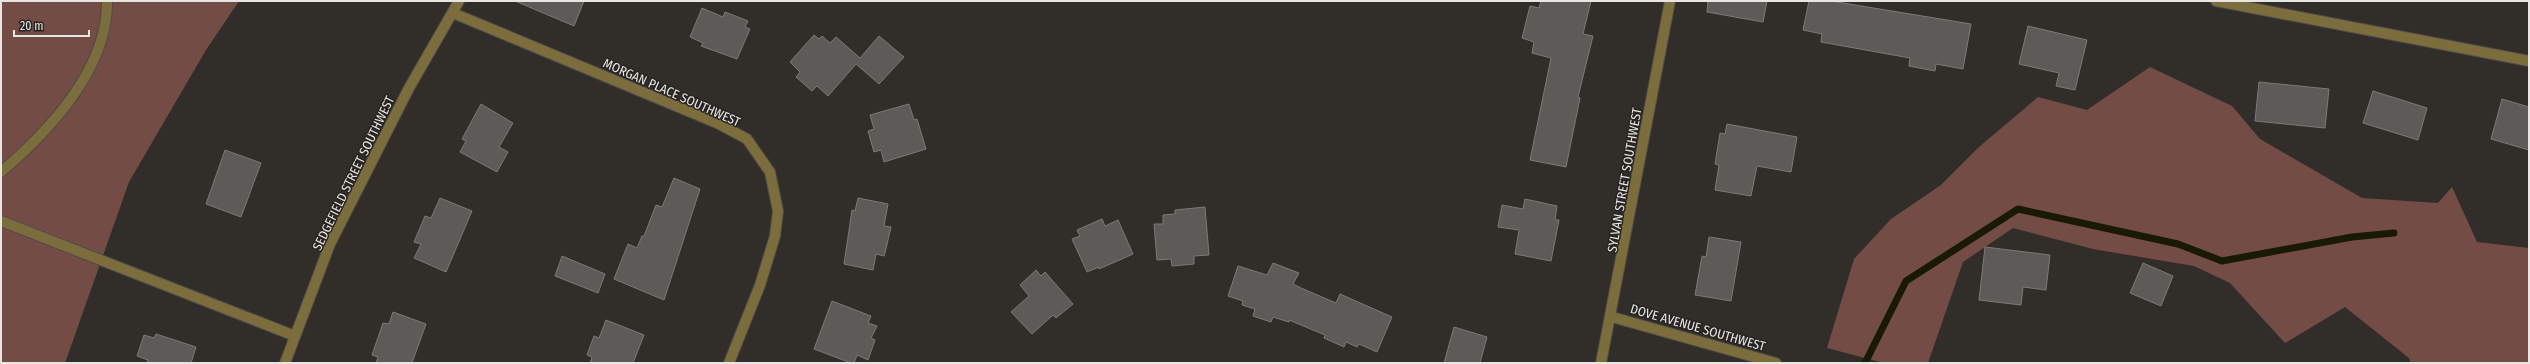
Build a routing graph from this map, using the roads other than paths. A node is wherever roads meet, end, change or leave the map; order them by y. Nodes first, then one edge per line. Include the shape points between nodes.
1 (107, 1) edge
2 (460, 1) edge
3 (1670, 1) edge
4 (2216, 1) edge
5 (452, 13) junction
6 (2529, 61) edge
7 (1, 172) edge
8 (1, 221) edge
9 (1612, 317) junction
10 (295, 336) junction
11 (285, 363) edge
12 (729, 363) edge
13 (1601, 363) edge
14 (1776, 363) edge

1 - 7 street via 107,13 97,54 72,98
2 - 5 street, SEDGEFIELD STREET SOUTHWEST
3 - 9 street, SYLVAN STREET SOUTHWEST
4 - 6 street
5 - 10 street, SEDGEFIELD STREET SOUTHWEST via 409,88 330,244
5 - 12 street, MORGAN PLACE SOUTHWEST via 719,124 746,139 770,172 778,211 775,236 760,285
8 - 10 street
9 - 13 street, SYLVAN STREET SOUTHWEST
9 - 14 street, DOVE AVENUE SOUTHWEST
10 - 11 street, SEDGEFIELD STREET SOUTHWEST

